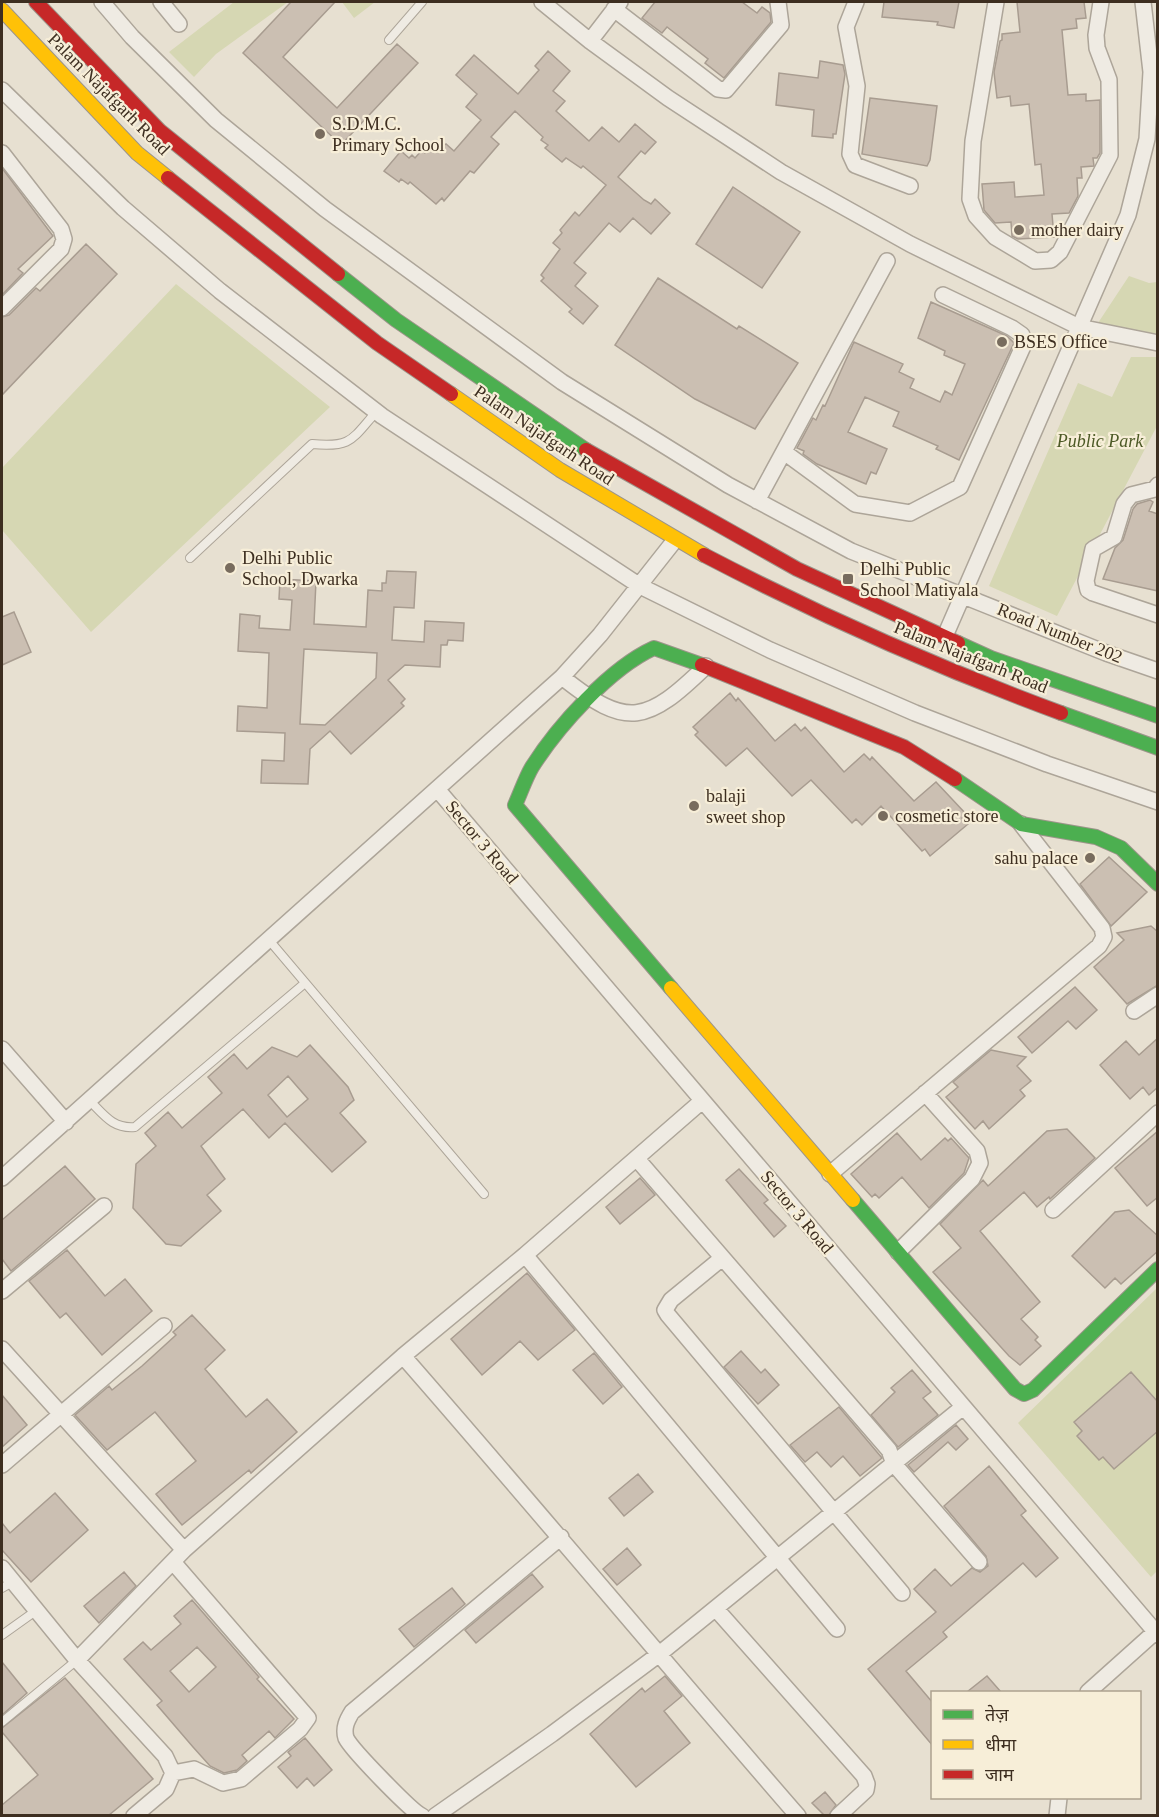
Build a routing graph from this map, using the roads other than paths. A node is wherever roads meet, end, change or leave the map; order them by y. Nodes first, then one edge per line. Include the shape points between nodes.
1 (36, 2) edge
2 (102, 2) edge
3 (161, 2) edge
4 (422, 2) edge
5 (542, 2) edge
6 (778, 2) edge
7 (856, 2) edge
8 (996, 2) edge
9 (1101, 2) edge
10 (1143, 2) edge
11 (617, 5) edge
12 (2, 10) edge
13 (180, 24) dead end
14 (389, 40) dead end
15 (590, 41) junction
16 (2, 90) edge
17 (2, 153) edge
18 (910, 186) dead end
19 (887, 261) dead end
20 (943, 295) dead end
21 (2, 308) edge
22 (1079, 327) junction
23 (1158, 343) edge
24 (377, 411) junction
25 (784, 452) junction
26 (1158, 485) edge
27 (758, 501) junction
28 (675, 540) junction
29 (190, 558) dead end
30 (640, 586) junction
31 (963, 594) junction
32 (1158, 615) edge
33 (945, 636) junction
34 (706, 666) junction
35 (1158, 670) edge
36 (562, 677) junction
37 (590, 700) junction
38 (1158, 716) edge
39 (1158, 748) edge
40 (437, 789) junction
41 (1158, 802) edge
42 (1020, 824) junction
43 (1158, 884) edge
44 (269, 940) junction
45 (305, 983) junction
46 (1158, 995) edge
47 (1134, 1011) dead end
48 (2, 1049) edge
49 (925, 1094) junction
50 (90, 1101) junction
51 (702, 1101) junction
52 (1158, 1113) edge
53 (66, 1122) junction
54 (637, 1159) junction
55 (831, 1173) junction
56 (2, 1178) edge
57 (484, 1194) dead end
58 (104, 1206) dead end
59 (1053, 1210) dead end
60 (898, 1252) junction
61 (525, 1256) junction
62 (721, 1259) junction
63 (1158, 1269) edge
64 (2, 1291) edge
65 (164, 1326) dead end
66 (2, 1349) edge
67 (403, 1356) junction
68 (963, 1407) junction
69 (62, 1415) junction
70 (894, 1464) junction
71 (2, 1465) edge
72 (835, 1512) junction
73 (561, 1536) junction
74 (184, 1550) junction
75 (778, 1559) junction
76 (173, 1562) junction
77 (979, 1562) dead end
78 (2, 1568) edge
79 (8, 1585) edge
80 (902, 1593) dead end
81 (37, 1610) junction
82 (716, 1610) junction
83 (837, 1629) dead end
84 (1156, 1634) edge
85 (2, 1635) edge
86 (658, 1655) junction
87 (77, 1660) junction
88 (1089, 1691) edge
89 (2, 1722) edge
90 (173, 1773) junction
91 (1059, 1799) edge
92 (134, 1815) edge
93 (422, 1815) edge
94 (435, 1815) edge
95 (798, 1815) edge
96 (838, 1815) edge
97 (1057, 1815) edge

1 - 33 main road, Palam Najafgarh Road via 160,131 396,320 577,445 797,569
2 - 27 street, Road Number 202 via 216,120 325,209 562,382
3 - 13 street
4 - 14 lane
5 - 15 street
6 - 11 street via 781,25 726,90 718,90
7 - 18 street via 846,27 857,87 850,154 855,165
8 - 9 street via 973,141 970,199 976,216 995,237 1035,261 1051,260 1060,252 1110,155 1109,80 1096,35
10 - 22 street via 1151,72 1147,139 1128,215
11 - 15 street
12 - 28 main road, Palam Najafgarh Road via 137,153 377,343 560,470
15 - 22 street via 781,172 910,244
16 - 24 street via 123,208 220,291
17 - 21 street via 61,229 64,239 61,249
19 - 25 street
20 - 25 street via 1012,328 1022,335 1024,344 960,487 910,513 855,504
22 - 23 street
22 - 31 street
24 - 29 lane via 350,442 334,446 312,444
24 - 30 street
25 - 27 street
26 - 32 street via 1131,495 1124,504 1114,537 1094,549 1086,580 1093,593
27 - 31 street, Road Number 202 via 851,551
28 - 30 street
28 - 39 main road, Palam Najafgarh Road via 783,596 977,682
30 - 36 street
30 - 41 street via 770,650 915,713
31 - 33 street
31 - 35 street, Road Number 202 via 1106,653
33 - 38 main road, Palam Najafgarh Road via 991,658
34 - 37 street via 679,692 642,713 624,714
34 - 37 main road via 667,651 644,650
34 - 42 main road via 904,747
36 - 37 street
36 - 40 street
37 - 55 main road via 534,764 514,805
40 - 44 street
40 - 51 street, Sector 3 Road
42 - 43 main road via 1096,837 1121,848
42 - 49 street via 1102,928 1104,937 1099,946
44 - 45 lane
44 - 50 street
45 - 50 lane via 135,1127 112,1124
45 - 57 lane
46 - 47 street
48 - 53 street
49 - 55 street
49 - 60 street via 977,1151 980,1163 972,1179
50 - 53 street
51 - 54 street
51 - 68 street, Sector 3 Road
52 - 59 street
53 - 56 street
54 - 61 street
54 - 62 street
55 - 60 main road
58 - 64 street
60 - 63 main road via 1015,1389 1024,1394 1033,1390
61 - 67 street
61 - 75 street
62 - 70 street via 889,1450
62 - 72 street via 671,1300 665,1310
65 - 69 street
66 - 69 street
67 - 73 street
67 - 74 street
68 - 70 street
68 - 84 street, Sector 3 Road
69 - 71 street
69 - 74 street
70 - 72 street
70 - 77 street
72 - 75 street
72 - 80 street
73 - 86 street
73 - 93 street via 352,1712 345,1725 347,1739 356,1751
74 - 76 street
75 - 82 street
75 - 83 street
76 - 87 street
76 - 90 street via 308,1718 242,1779 223,1783 194,1770
78 - 79 street
79 - 81 street
81 - 85 lane
81 - 87 street
82 - 86 street
82 - 96 street via 864,1776 866,1790
84 - 88 street
86 - 94 street
86 - 95 street
87 - 89 lane
87 - 90 street via 165,1756
90 - 92 street via 166,1789
91 - 97 street

